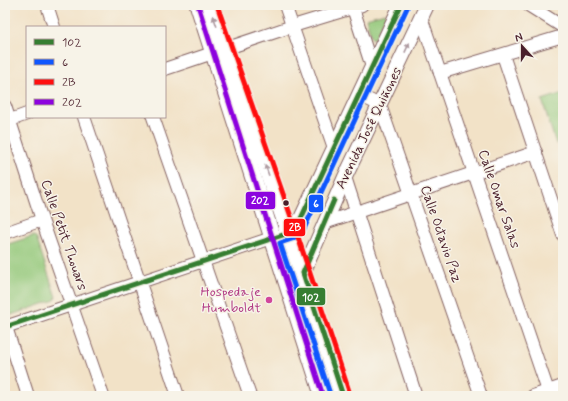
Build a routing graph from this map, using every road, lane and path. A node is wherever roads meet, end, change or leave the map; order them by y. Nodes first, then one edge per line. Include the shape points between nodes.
1 (47, 5) edge
2 (198, 5) edge
3 (210, 5) edge
4 (285, 5) edge
5 (401, 5) edge
6 (528, 5) edge
7 (356, 6) edge
8 (424, 11) edge
9 (54, 26) edge
10 (292, 26) junction
11 (563, 27) edge
12 (563, 36) edge
13 (219, 51) junction
14 (503, 55) junction
15 (372, 67) junction
16 (166, 69) edge
17 (440, 73) junction
18 (359, 95) junction
19 (380, 105) junction
20 (5, 106) edge
21 (26, 114) edge
22 (84, 118) edge
23 (153, 118) edge
24 (8, 121) edge
25 (334, 148) junction
26 (536, 152) junction
27 (474, 173) junction
28 (345, 177) junction
29 (411, 194) junction
30 (356, 212) junction
31 (42, 220) junction
32 (324, 222) junction
33 (5, 233) edge
34 (289, 233) junction
35 (563, 235) edge
36 (272, 238) junction
37 (203, 261) junction
38 (302, 273) junction
39 (139, 282) junction
40 (71, 305) junction
41 (5, 327) edge
42 (563, 386) edge
43 (548, 391) junction
44 (28, 396) edge
45 (104, 396) edge
46 (178, 396) edge
47 (250, 396) edge
48 (323, 396) edge
49 (343, 396) edge
50 (416, 396) edge
51 (481, 396) edge
52 (532, 396) edge

1 - 9 street
2 - 13 main road
13 -> 3 main road
4 - 10 street
5 - 15 street, Avenida José Quiñones
6 - 11 street
7 - 10 street
7 - 15 street
8 - 17 street, Calle Omar Salas
19 -> 8 street, Avenida José Quiñones
10 - 13 street
10 - 25 street
12 - 14 street
13 - 16 street
34 -> 13 main road
13 - 36 main road
14 - 17 street
14 - 26 street
15 - 18 street, Avenida José Quiñones
17 - 27 street, Calle Omar Salas
18 - 19 street
18 - 25 street, Avenida José Quiñones
19 - 28 street, Avenida José Quiñones
19 - 29 street, Calle Octavio Paz
20 - 24 street, Calle Petit Thouars
21 - 24 street
22 - 39 street
23 - 37 street
24 - 31 street, Calle Petit Thouars
25 - 34 street, Avenida José Quiñones via 297,227
26 - 27 street
26 - 35 street
27 - 29 street
27 - 43 street, Calle Omar Salas
28 - 30 street
28 - 32 street, Avenida José Quiñones
29 - 30 street
29 - 51 street, Calle Octavio Paz
30 - 32 street
30 - 50 street
31 - 33 street
31 - 40 street, Calle Petit Thouars
32 - 38 street, Avenida José Quiñones
34 - 36 street
34 - 38 main road
36 - 37 street
36 - 48 main road
37 - 39 street
37 - 47 street
38 - 49 main road
39 - 40 street
39 - 46 street
40 - 41 street
40 - 45 street, Calle Petit Thouars
41 - 44 street
42 - 43 street
43 - 52 street

